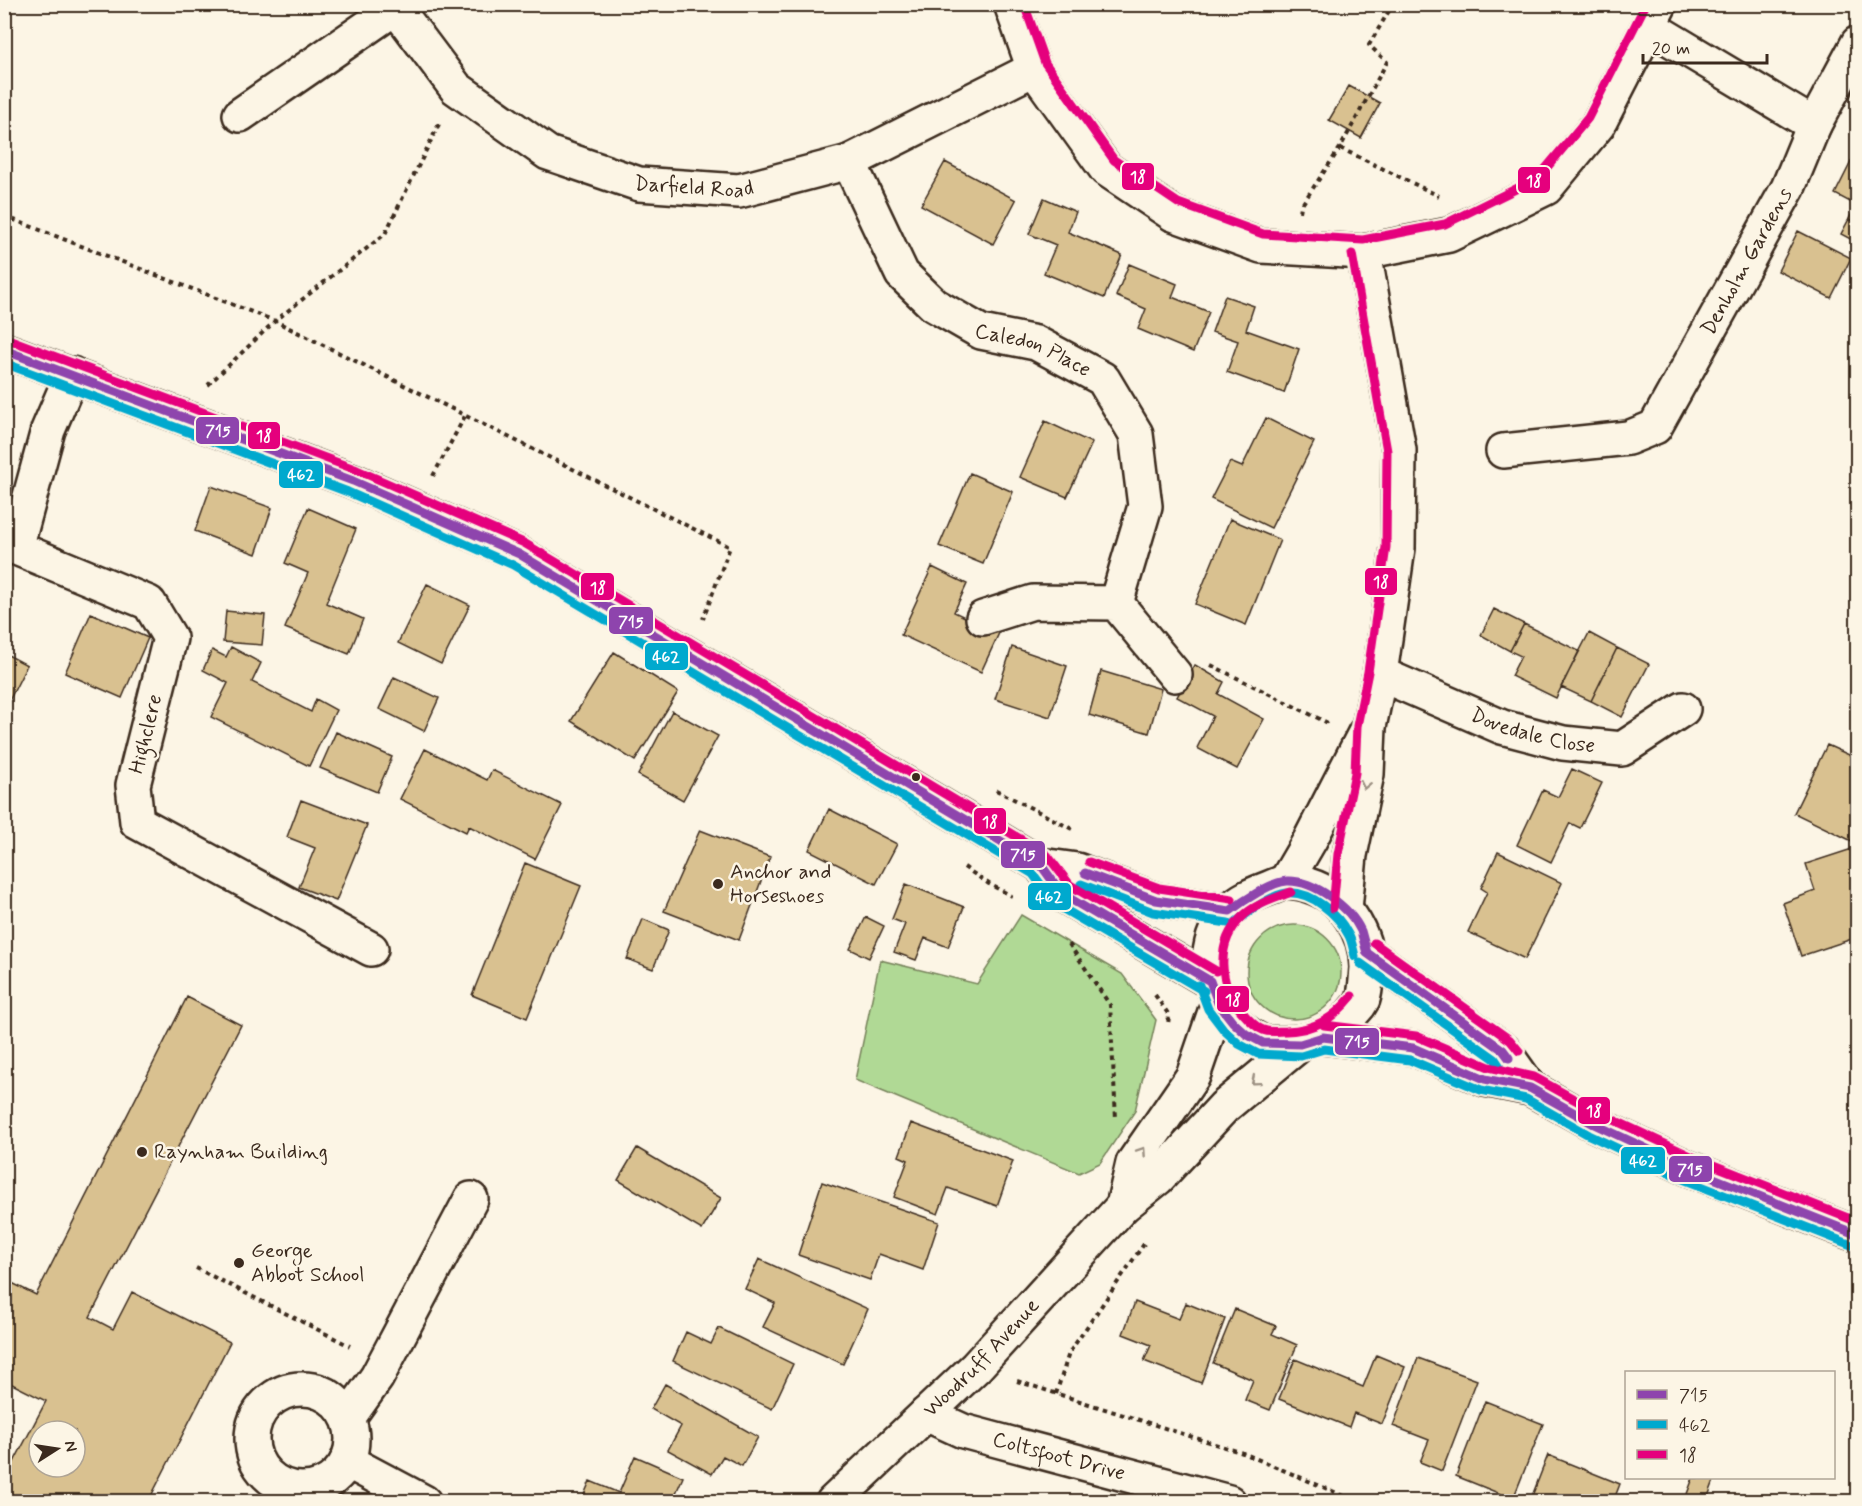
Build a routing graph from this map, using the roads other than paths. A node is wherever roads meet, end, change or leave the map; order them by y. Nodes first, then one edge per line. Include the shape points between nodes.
1 (1011, 4) edge
2 (394, 6) edge
3 (1655, 16) edge
4 (1857, 43) edge
5 (1034, 69) junction
6 (240, 115) dead end
7 (1814, 125) junction
8 (849, 162) junction
9 (1364, 252) junction
10 (4, 350) edge
11 (72, 374) junction
12 (1503, 451) dead end
13 (10, 550) edge
14 (1116, 603) junction
15 (982, 618) dead end
16 (1169, 667) road end
17 (1380, 674) junction
18 (1683, 710) dead end
19 (1369, 727) junction
20 (1041, 865) junction
21 (1286, 881) junction
22 (1345, 909) junction
23 (1230, 911) junction
24 (371, 949) dead end
25 (1367, 953) junction
26 (1214, 992) junction
27 (1312, 1040) junction
28 (1530, 1088) junction
29 (471, 1200) dead end
30 (1123, 1206) junction
31 (1857, 1235) edge
32 (926, 1414) junction
33 (348, 1418) junction
34 (347, 1461) junction
35 (291, 1495) edge
36 (424, 1502) edge
37 (833, 1502) edge
38 (1229, 1502) edge

1 - 5 street
2 - 6 street, Darfield Road
2 - 8 street, Darfield Road via 456,88 548,153 639,184 739,191
3 - 7 street
3 - 9 street via 1598,125 1545,188 1449,235
4 - 7 street, Denholm Gardens
5 - 8 street, Darfield Road
5 - 9 street via 1106,169 1173,214 1261,246
7 - 12 street, Denholm Gardens via 1788,188 1655,427 1628,438
8 - 14 street, Caledon Place via 902,274 934,305 981,332 1036,344 1103,379 1136,434 1144,507
9 - 17 street via 1398,450 1398,548
10 - 11 street
11 - 13 street, Highclere via 48,430
11 - 20 street via 343,477 519,554
13 - 24 street, Highclere via 149,603 170,638 133,785 137,822
14 - 15 street via 1033,602
14 - 16 street
17 - 18 street, Dovedale Close via 1502,727 1563,743 1622,749
17 - 19 street
19 - 21 street
19 -> 22 street via 1367,774 1350,855
20 - 23 street via 1077,870 1156,900
20 - 26 street via 1062,894
21 - 22 street via 1326,893
21 - 23 street via 1251,895
22 - 25 street via 1360,929
23 - 26 street via 1216,932 1209,957
25 - 27 street via 1363,1001 1346,1022
25 - 28 street via 1503,1050
26 - 27 street via 1246,1034 1263,1043
30 -> 26 street, Woodruff Avenue via 1133,1163 1193,1076
27 - 28 street via 1413,1048 1485,1078
27 -> 30 street, Woodruff Avenue via 1224,1107 1158,1178
28 - 31 street via 1594,1124 1688,1168
29 - 33 street via 377,1377
30 - 32 street, Woodruff Avenue via 976,1367
32 - 37 street, Woodruff Avenue
32 - 38 street, Coltsfoot Drive via 963,1431
33 - 34 street via 352,1443
33 - 35 street via 332,1399 307,1389 285,1391 263,1406 252,1428 254,1454 266,1475
34 - 35 street via 336,1477 325,1484
34 - 36 street

